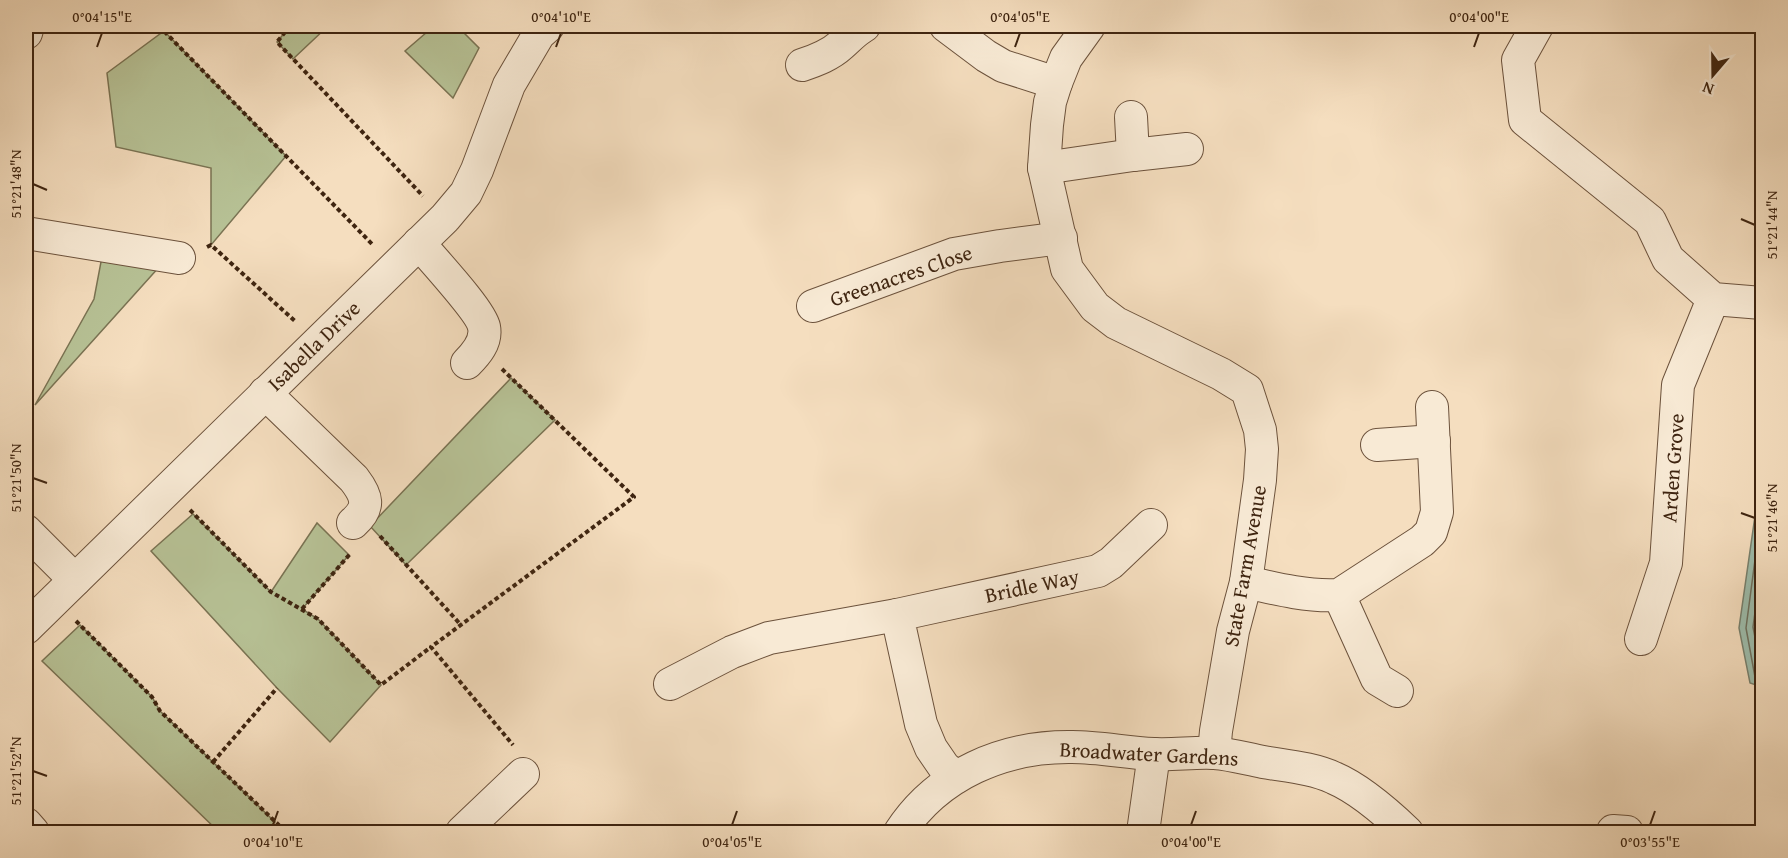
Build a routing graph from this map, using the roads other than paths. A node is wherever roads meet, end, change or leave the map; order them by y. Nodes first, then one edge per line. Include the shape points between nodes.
1 (28, 26) edge
2 (548, 26) edge
3 (864, 26) edge
4 (946, 26) edge
5 (1089, 26) edge
6 (1537, 26) edge
7 (26, 33) edge
8 (802, 64) dead end
9 (1056, 83) junction
10 (1131, 117) dead end
11 (1187, 149) dead end
12 (1133, 155) junction
13 (1044, 168) junction
14 (26, 233) edge
15 (1061, 238) junction
16 (418, 243) junction
17 (178, 258) road end
18 (1713, 299) junction
19 (1762, 303) edge
20 (813, 306) dead end
21 (474, 355) road end
22 (265, 393) junction
23 (1432, 407) dead end
24 (1434, 441) junction
25 (1377, 445) dead end
26 (357, 519) road end
27 (1151, 525) dead end
28 (26, 531) edge
29 (1246, 582) junction
30 (65, 589) junction
31 (1339, 595) junction
32 (897, 615) junction
33 (26, 628) edge
34 (1641, 639) dead end
35 (670, 684) dead end
36 (1397, 691) dead end
37 (1214, 753) junction
38 (1154, 754) junction
39 (524, 774) road end
40 (956, 777) junction
41 (26, 824) edge
42 (33, 832) edge
43 (462, 832) edge
44 (900, 832) edge
45 (1143, 832) edge
46 (1407, 832) edge

1 - 7 street
2 - 16 street, Isabella Drive via 539,34 509,85 466,193
3 - 8 street via 822,58
4 - 9 street via 1003,66
5 - 9 street, State Farm Avenue via 1066,58
6 - 18 street via 1518,60 1525,120 1650,221 1668,259
9 - 13 street, State Farm Avenue via 1050,102
10 - 12 street
11 - 12 street
12 - 13 street
13 - 15 street, State Farm Avenue
14 - 17 street
15 - 20 street, Greenacres Close via 954,254
15 - 29 street, State Farm Avenue via 1067,269 1095,307 1116,323 1247,390 1262,449
16 - 21 street via 471,304 484,326 483,340
16 - 22 street, Isabella Drive
18 - 19 street
18 - 34 street, Arden Grove via 1678,386 1666,563
22 - 26 street via 363,491 366,505
22 - 30 street, Isabella Drive
23 - 24 street
24 - 25 street
24 - 31 street via 1437,512 1431,532
27 - 32 street, Bridle Way via 1098,572
28 - 30 street
29 - 31 street
29 - 37 street, State Farm Avenue via 1233,631
30 - 33 street, Isabella Drive
31 - 36 street via 1377,679
32 - 35 street, Bridle Way via 769,638
32 - 40 street via 921,724 931,748
37 - 38 street, Broadwater Gardens
37 - 46 street, Broadwater Gardens via 1335,778
38 - 40 street, Broadwater Gardens via 1072,747 1031,749 992,760
38 - 45 street
39 - 43 street
40 - 44 street, Broadwater Gardens via 931,795
41 - 42 street

